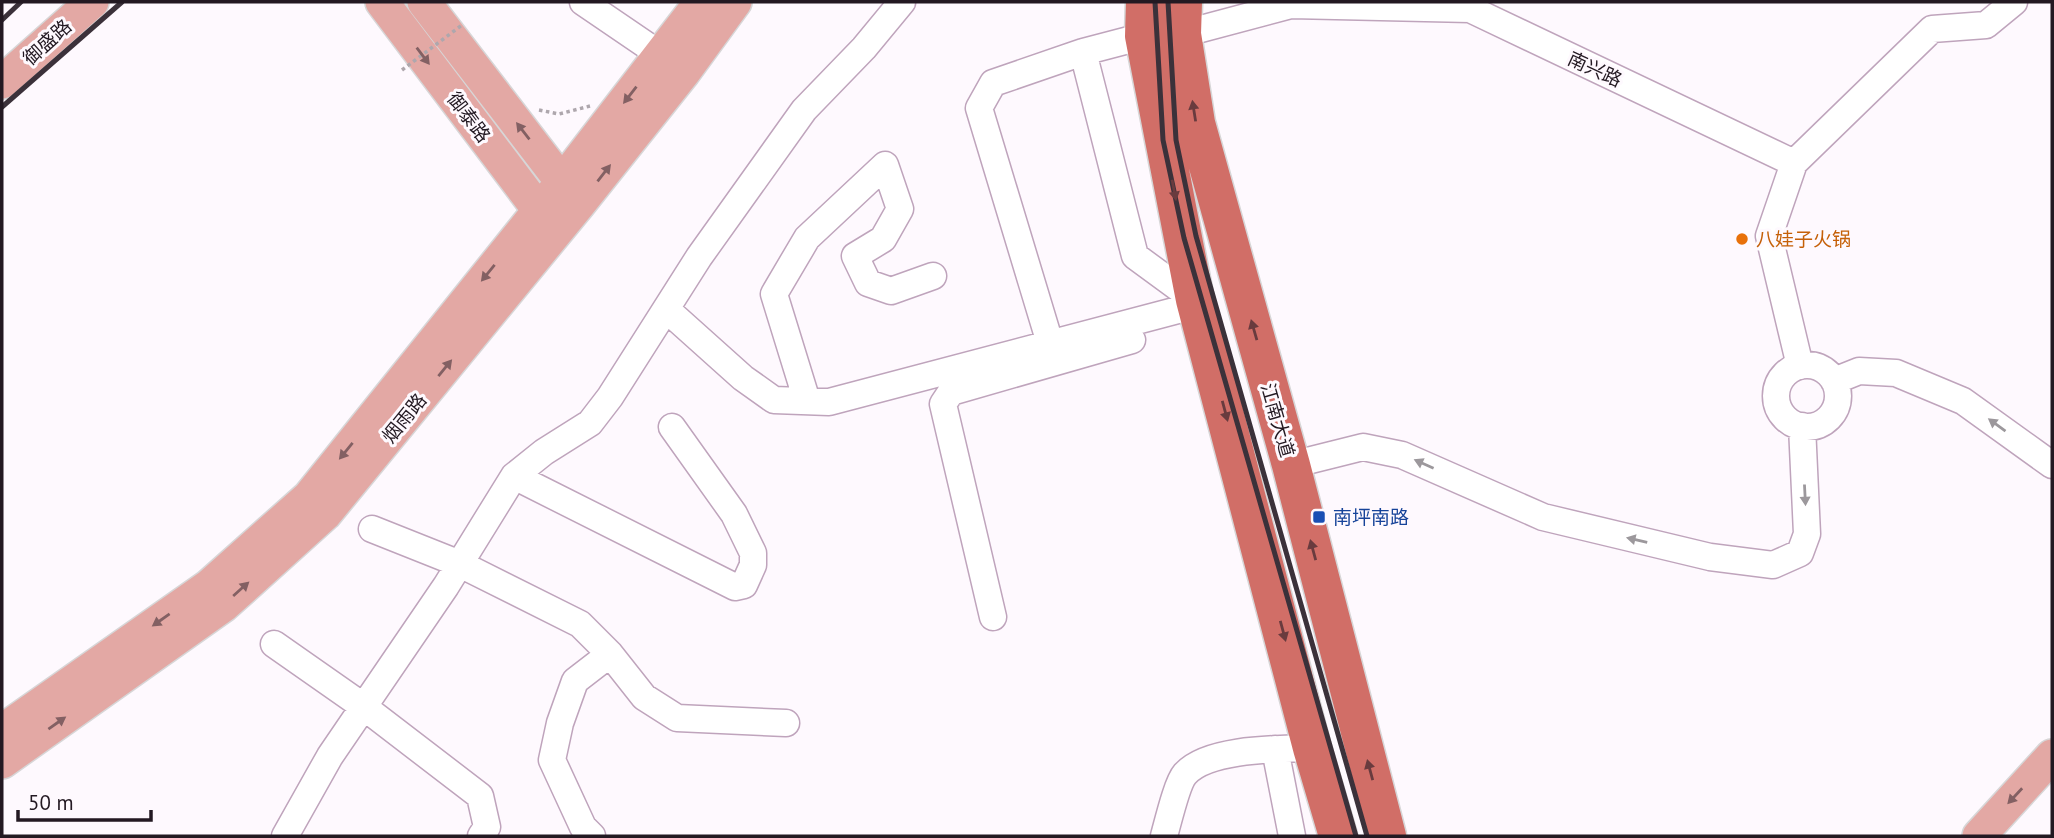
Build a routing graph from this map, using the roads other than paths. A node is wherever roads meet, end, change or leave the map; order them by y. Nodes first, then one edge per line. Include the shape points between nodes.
1 (60, 2) edge
2 (92, 2) edge
3 (382, 2) edge
4 (424, 2) edge
5 (583, 2) edge
6 (701, 2) edge
7 (735, 2) edge
8 (902, 2) edge
9 (2014, 2) edge
10 (1182, 18) edge
11 (1145, 19) edge
12 (1083, 52) junction
13 (2, 53) edge
14 (673, 63) junction
15 (2, 82) edge
16 (1794, 163) junction
17 (571, 193) junction
18 (547, 221) junction
19 (933, 276) dead end
20 (1198, 308) junction
21 (666, 309) junction
22 (1049, 344) junction
23 (1800, 366) junction
24 (1834, 381) junction
25 (807, 401) junction
26 (1802, 426) junction
27 (672, 427) dead end
28 (1291, 465) junction
29 (2052, 465) edge
30 (514, 476) junction
31 (372, 529) dead end
32 (460, 564) junction
33 (993, 617) dead end
34 (274, 644) dead end
35 (610, 654) junction
36 (363, 707) junction
37 (786, 723) dead end
38 (2, 731) edge
39 (1312, 748) junction
40 (1275, 749) junction
41 (2052, 756) edge
42 (2, 762) edge
43 (2052, 788) edge
44 (285, 836) edge
45 (481, 836) edge
46 (592, 836) edge
47 (1164, 836) edge
48 (1292, 836) edge
49 (1338, 836) edge
50 (1387, 836) edge
51 (1979, 836) edge
52 (2010, 836) edge

1 - 13 main road, 御盛路
2 - 15 main road, 御盛路
3 -> 18 main road, 御泰路
17 -> 4 main road, 御泰路
5 - 14 street
6 - 14 main road, 烟雨路
7 - 14 main road, 烟雨路
8 - 21 street via 804,110
9 - 16 street via 1986,25 1932,29
10 - 16 street, 南兴路 via 1291,5 1470,9
28 -> 10 highway, 江南大道 via 1196,123
11 - 12 street
11 -> 20 highway
12 - 20 street via 1135,256
12 - 22 street via 993,83 979,108
14 - 17 main road, 烟雨路
16 - 23 street via 1769,236
17 - 18 main road, 烟雨路
18 -> 38 main road, 烟雨路 via 309,497 209,586
42 -> 18 main road, 烟雨路 via 223,605 325,514
19 - 25 street via 891,291 869,283 855,256 883,239 900,209 885,165 807,238 774,294
20 - 22 street
20 - 33 street via 951,392 943,404
20 -> 39 highway
21 - 25 street via 774,400
21 - 30 street via 590,423
22 - 25 street via 829,402
23 - 24 street via 1819,368
23 - 26 street via 1784,375 1776,402 1785,418
24 - 26 street via 1835,410 1821,423
29 -> 24 street via 1963,401 1896,373 1859,371
26 -> 28 street via 1807,534 1800,553 1773,565 1710,557 1543,517 1402,455 1363,447
27 - 30 street via 734,513 753,553 744,584 734,587
50 -> 28 highway, 江南大道
30 - 32 street
31 - 32 street
32 - 35 street via 580,624
32 - 36 street
34 - 36 street
35 - 37 street via 644,696 677,718
35 - 46 street via 575,681 552,760 583,827
36 - 44 street
36 - 45 street via 480,796 487,827
39 - 40 street
39 - 49 highway
40 - 47 street via 1198,762 1183,776
40 - 48 street
41 -> 51 main road
43 - 52 main road

